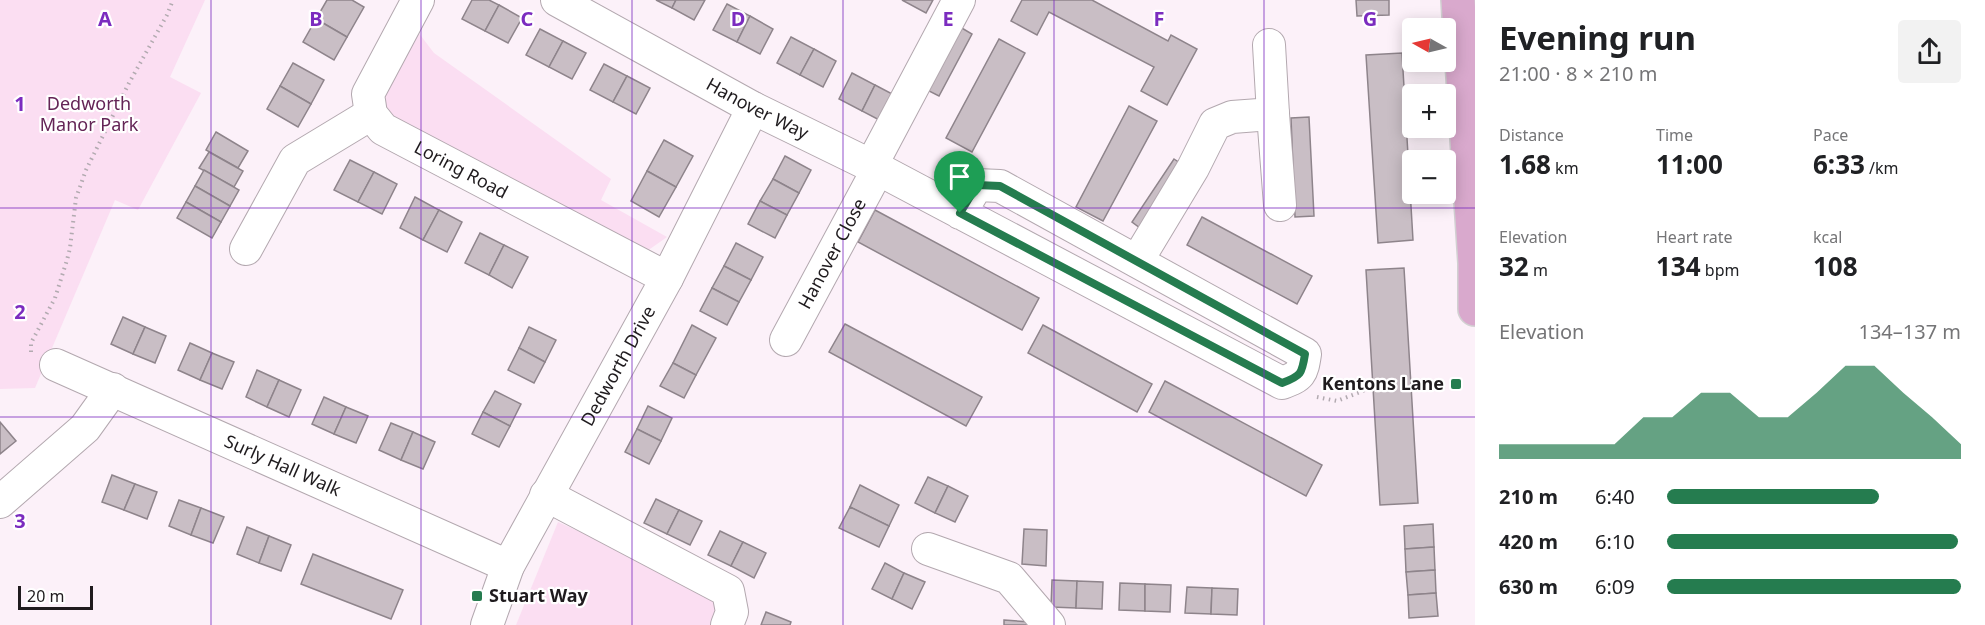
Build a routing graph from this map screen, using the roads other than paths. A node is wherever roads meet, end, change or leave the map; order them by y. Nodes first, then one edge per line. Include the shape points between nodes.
1 (418, 0) edge
2 (557, 0) edge
3 (959, 0) edge
4 (1458, 0) edge
5 (1269, 45) dead end
6 (753, 108) junction
7 (371, 114) junction
8 (1273, 114) junction
9 (875, 168) junction
10 (1280, 205) dead end
11 (960, 213) junction
12 (246, 249) dead end
13 (1137, 261) junction
14 (667, 278) junction
15 (1475, 309) edge
16 (786, 340) dead end
17 (56, 365) road end
18 (113, 389) junction
19 (546, 495) junction
20 (0, 502) edge
21 (928, 549) dead end
22 (508, 566) junction
23 (487, 625) edge
24 (727, 625) edge
25 (1049, 625) edge

1 - 7 street via 368,94
2 - 6 street, Hanover Way
3 - 9 street, Hanover Close
4 - 15 main road
5 - 8 street
6 - 9 street, Hanover Way
6 - 14 street, Dedworth Drive
7 - 12 street via 295,160
7 - 14 street, Loring Road via 383,129
8 - 10 street
8 - 13 street via 1232,117 1211,129
9 - 11 street, Hanover Way
9 - 16 street, Hanover Close
11 - 13 street via 977,185 1000,186
11 - 13 street, Hanover Way via 1282,383 1297,377 1303,369 1305,354
14 - 19 street, Dedworth Drive
17 - 18 street, Surly Hall Walk
18 - 20 street via 85,428
18 - 22 street, Surly Hall Walk
19 - 22 street, Dedworth Drive
19 - 24 street via 728,591 732,612
21 - 25 street via 1009,578
22 - 23 street, Dedworth Drive

